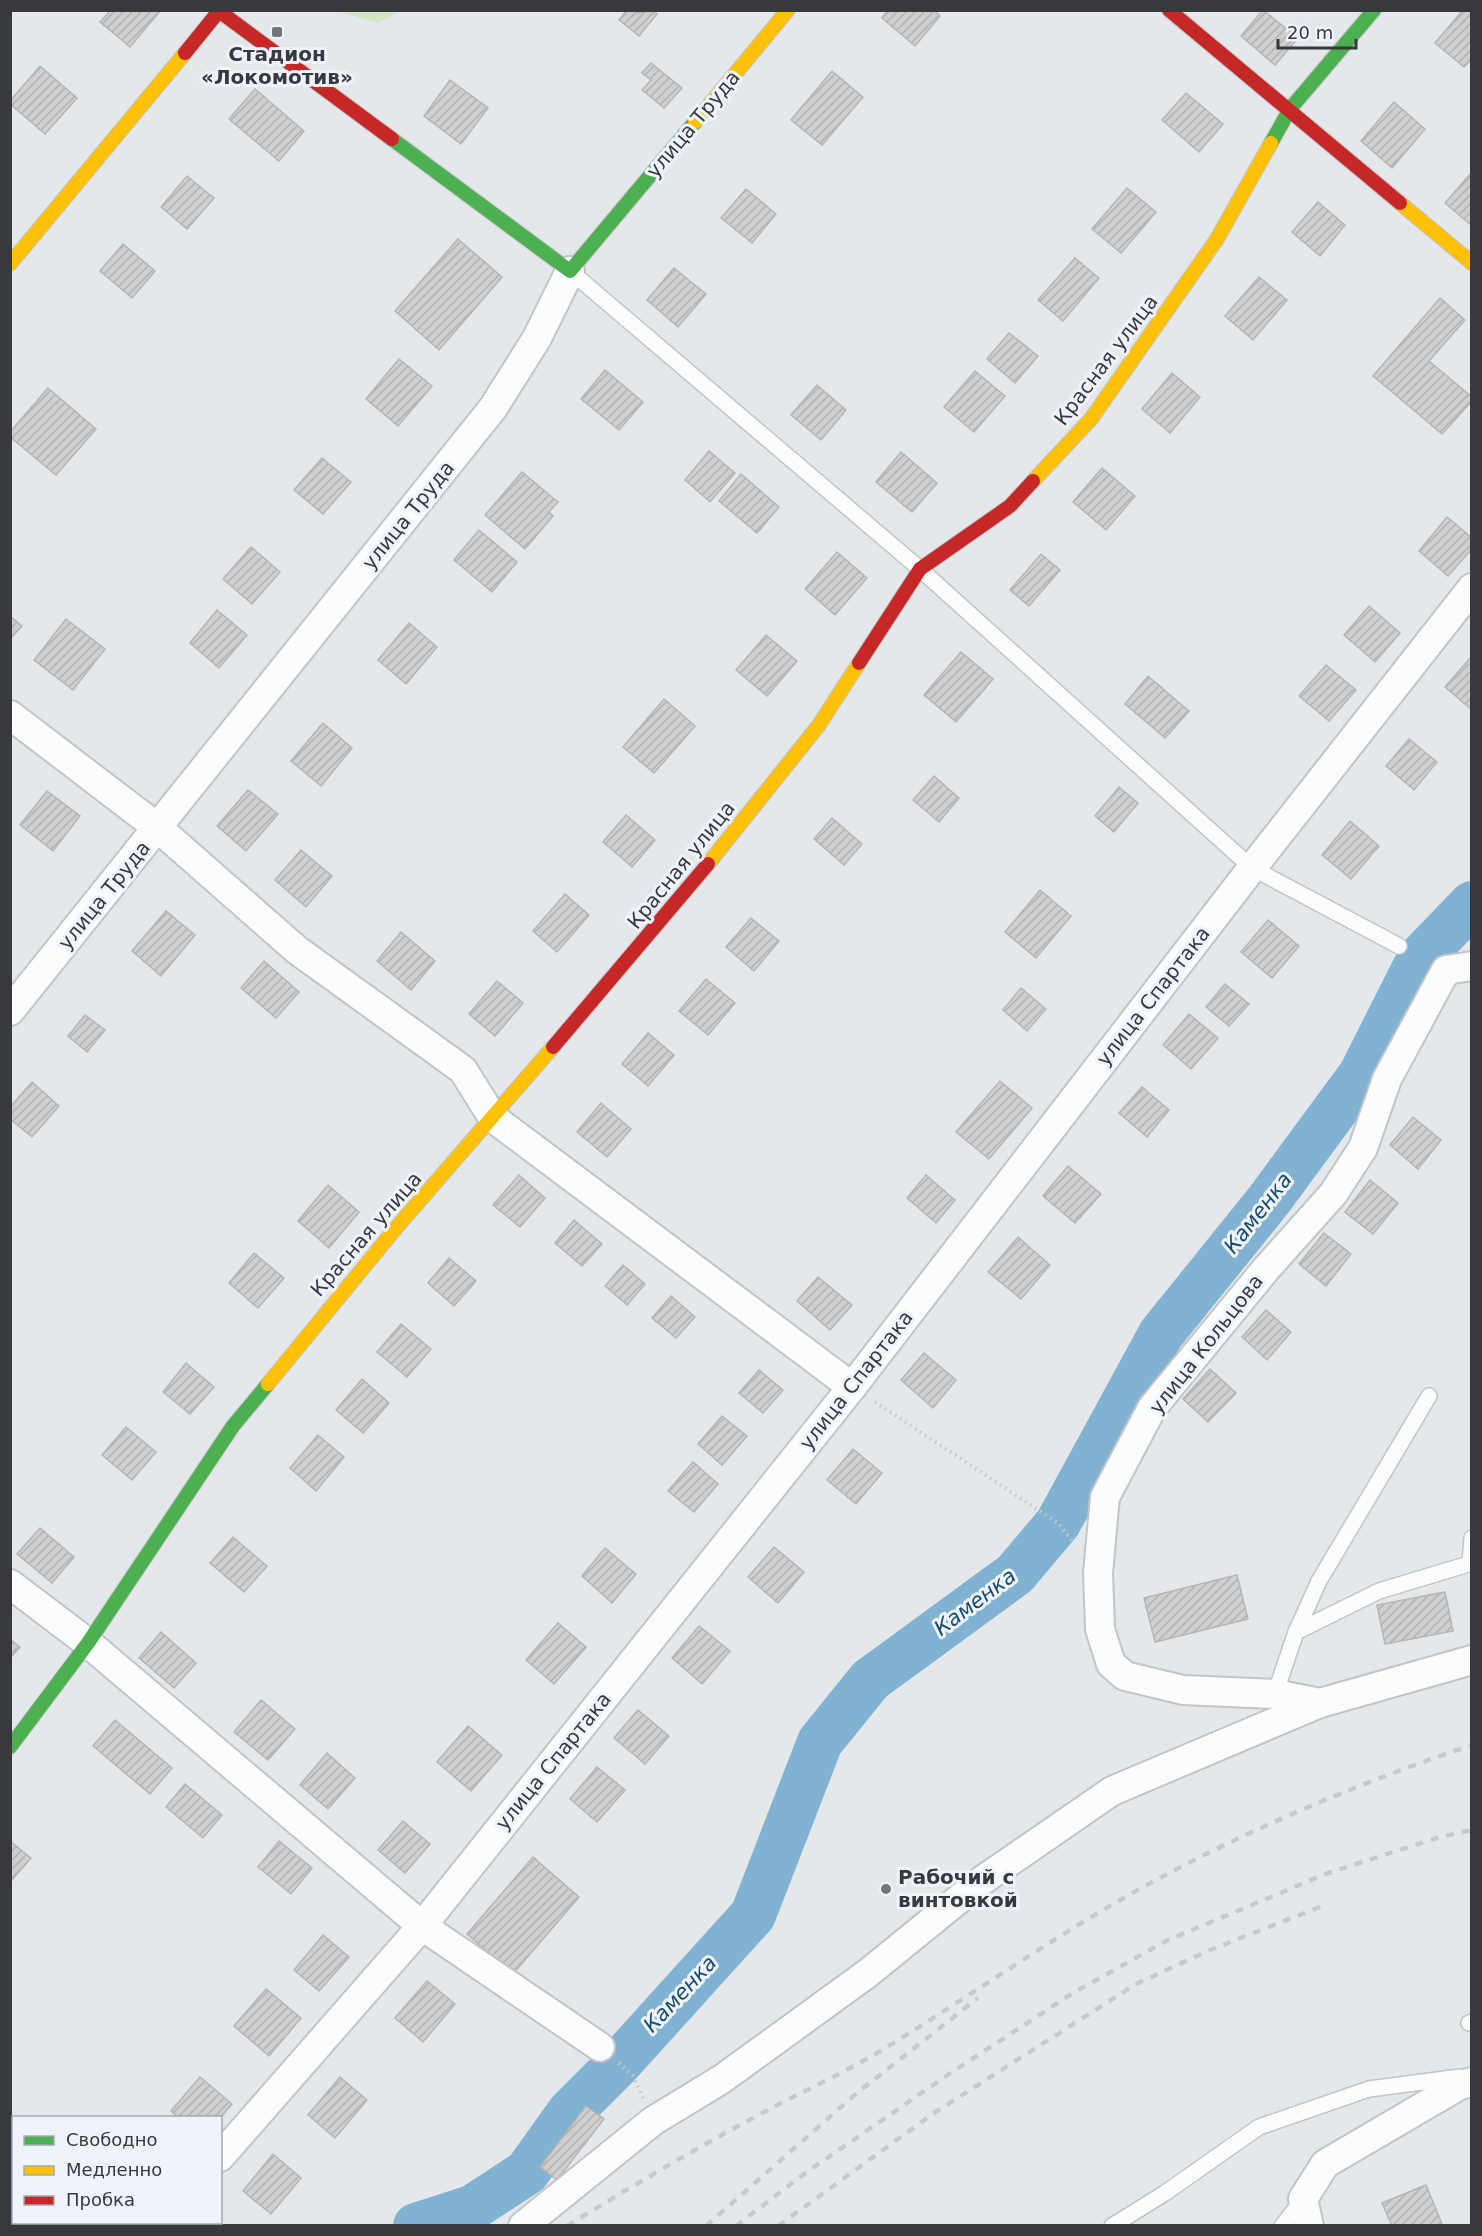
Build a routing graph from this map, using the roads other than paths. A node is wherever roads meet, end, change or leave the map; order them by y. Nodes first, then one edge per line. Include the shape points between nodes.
1 (788, 10) edge
2 (1169, 10) edge
3 (1374, 10) edge
4 (218, 11) edge
5 (1290, 109) junction
6 (1472, 263) edge
7 (10, 264) edge
8 (570, 271) junction
9 (920, 569) junction
10 (1472, 588) edge
11 (10, 715) edge
12 (158, 828) junction
13 (1252, 868) junction
14 (1399, 946) dead end
15 (1472, 966) edge
16 (10, 1011) edge
17 (493, 1118) junction
18 (852, 1387) junction
19 (1429, 1396) dead end
20 (1472, 1538) edge
21 (1471, 1563) edge
22 (10, 1584) edge
23 (1296, 1632) junction
24 (88, 1643) junction
25 (1472, 1660) edge
26 (1275, 1694) junction
27 (1320, 1703) junction
28 (10, 1747) edge
29 (422, 1926) junction
30 (600, 2047) dead end
31 (1472, 2076) edge
32 (1472, 2082) edge
33 (222, 2155) edge
34 (1306, 2212) edge
35 (523, 2226) edge
36 (1112, 2226) edge
37 (1282, 2226) edge

1 - 8 street, улица Труда
2 - 5 street
3 - 5 street, Красная улица
4 - 7 street
4 - 8 street
5 - 6 street
5 - 9 street, Красная улица via 1217,239 1091,419 1010,506
8 - 9 lane
8 - 12 street, улица Труда via 537,338 493,408
9 - 13 lane
9 - 17 street, Красная улица via 819,725 671,911
10 - 13 street, улица Спартака
11 - 12 street
12 - 16 street, улица Труда
12 - 17 street via 297,950 463,1070
13 - 14 lane
13 - 18 street, улица Спартака
15 - 26 street, улица Кольцова via 1446,970 1387,1079 1363,1148 1333,1194 1258,1278 1152,1408 1105,1497 1098,1573 1100,1629 1111,1664 1125,1676 1183,1690
17 - 18 street
17 - 24 street, Красная улица via 233,1426
18 - 29 street, улица Спартака
19 - 23 lane via 1319,1581
20 - 21 lane
21 - 23 lane via 1379,1591
22 - 24 street
23 - 26 lane
24 - 28 street, Красная улица
24 - 29 street
25 - 27 street, улица Кольцова
26 - 27 street, улица Кольцова
27 - 35 street via 1112,1791 980,1882 868,1973 722,2079 652,2121
29 - 30 street
29 - 33 street, улица Спартака
31 - 36 lane via 1369,2089 1259,2127
32 - 34 street via 1460,2085 1325,2164
34 - 37 lane

